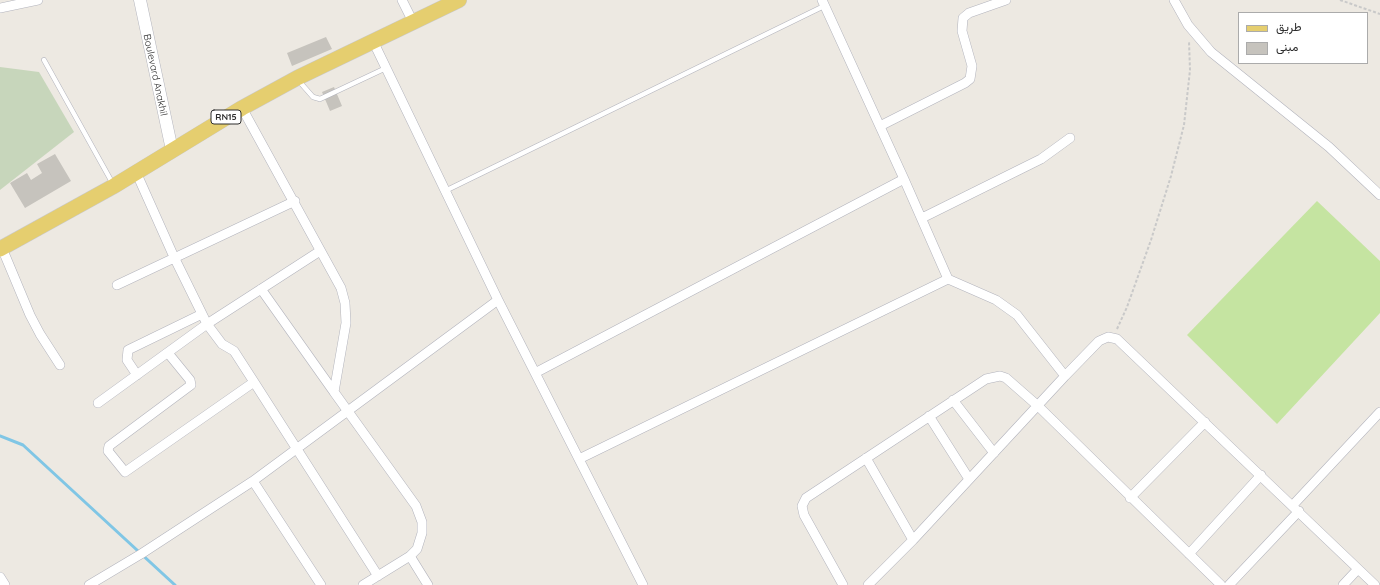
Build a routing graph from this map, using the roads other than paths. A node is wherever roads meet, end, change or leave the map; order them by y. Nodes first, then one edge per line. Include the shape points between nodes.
1 (38, 0) edge
2 (140, 0) edge
3 (402, 0) edge
4 (459, 0) edge
5 (1006, 0) edge
6 (1174, 0) edge
7 (823, 3) edge
8 (0, 8) edge
9 (413, 22) junction
10 (373, 41) junction
11 (44, 60) dead end
12 (386, 68) junction
13 (297, 78) junction
14 (242, 108) junction
15 (880, 126) junction
16 (1070, 138) dead end
17 (172, 150) junction
18 (136, 172) junction
19 (904, 179) junction
20 (114, 186) junction
21 (445, 191) junction
22 (1380, 195) edge
23 (294, 201) junction
24 (922, 218) junction
25 (1, 248) edge
26 (320, 250) junction
27 (174, 257) junction
28 (948, 279) junction
29 (117, 285) dead end
30 (261, 289) junction
31 (498, 300) junction
32 (202, 314) junction
33 (207, 324) junction
34 (168, 353) junction
35 (60, 365) dead end
36 (535, 372) junction
37 (137, 375) junction
38 (1065, 376) junction
39 (254, 382) junction
40 (334, 392) junction
41 (953, 400) junction
42 (98, 404) dead end
43 (1038, 406) junction
44 (1380, 412) edge
45 (348, 413) junction
46 (929, 416) junction
47 (1205, 422) junction
48 (296, 449) junction
49 (994, 453) junction
50 (866, 458) junction
51 (579, 459) junction
52 (1260, 474) junction
53 (969, 479) junction
54 (253, 481) junction
55 (1130, 498) junction
56 (1296, 508) junction
57 (913, 540) junction
58 (1189, 554) junction
59 (410, 556) junction
60 (1358, 569) junction
61 (378, 576) junction
62 (0, 577) edge
63 (366, 584) edge
64 (5, 585) edge
65 (89, 585) edge
66 (321, 585) edge
67 (428, 585) edge
68 (643, 585) edge
69 (842, 585) edge
70 (868, 585) edge
71 (1221, 585) edge
72 (1229, 585) edge
73 (1343, 585) edge
74 (1375, 585) edge

1 - 8 street
2 - 17 street, Boulevard Anakhil
3 - 9 street
4 - 9 main road, RN15
5 - 15 street via 969,13 963,18 962,32 972,66 970,79
6 - 22 street via 1188,25 1211,52 1329,147
7 - 15 street
7 - 21 lane
9 - 10 main road, RN15
10 - 12 street
10 - 13 main road, RN15
11 - 20 lane
12 - 13 lane via 320,99 313,97
12 - 21 street
13 - 14 main road, RN15
14 - 17 main road, RN15
14 - 23 street
15 - 19 street
16 - 24 street via 1041,159
17 - 18 main road, RN15
18 - 20 main road, RN15
18 - 27 street
19 - 24 street
19 - 36 street
20 - 25 main road, RN15
21 - 31 street
23 - 26 street
23 - 27 street
24 - 28 street
25 - 35 street via 30,315
26 - 30 street
26 - 40 street via 341,288 345,309 346,323
27 - 29 street
27 - 32 street
28 - 38 street via 996,300 1017,315
28 - 51 street
30 - 33 street
30 - 40 street
31 - 36 street
31 - 45 street
32 - 33 street
32 - 37 street via 128,350 127,360
33 - 34 street
33 - 39 street via 222,344 234,351
34 - 37 street
34 - 39 street via 190,380 191,385 109,446 108,451 125,472
36 - 51 street
37 - 42 street
38 - 43 street
38 - 47 street via 1099,340 1113,337
39 - 48 street
40 - 45 street
41 - 43 street via 986,379 1000,376 1006,378
41 - 46 street
41 - 49 street
43 - 49 street
43 - 55 street
44 - 56 street
45 - 48 street
45 - 59 street via 420,513 421,540
46 - 50 street
46 - 53 street
47 - 52 street
47 - 55 street
48 - 54 street
48 - 61 street
49 - 53 street
50 - 57 street
50 - 69 street via 806,498 802,506 804,515
51 - 68 street
52 - 56 street
52 - 58 street
53 - 57 street
54 - 65 street
54 - 66 street
55 - 58 street
56 - 60 street
56 - 72 street
57 - 70 street
58 - 71 street
59 - 61 street
59 - 67 street
60 - 73 street
60 - 74 street
61 - 63 street
62 - 64 street

